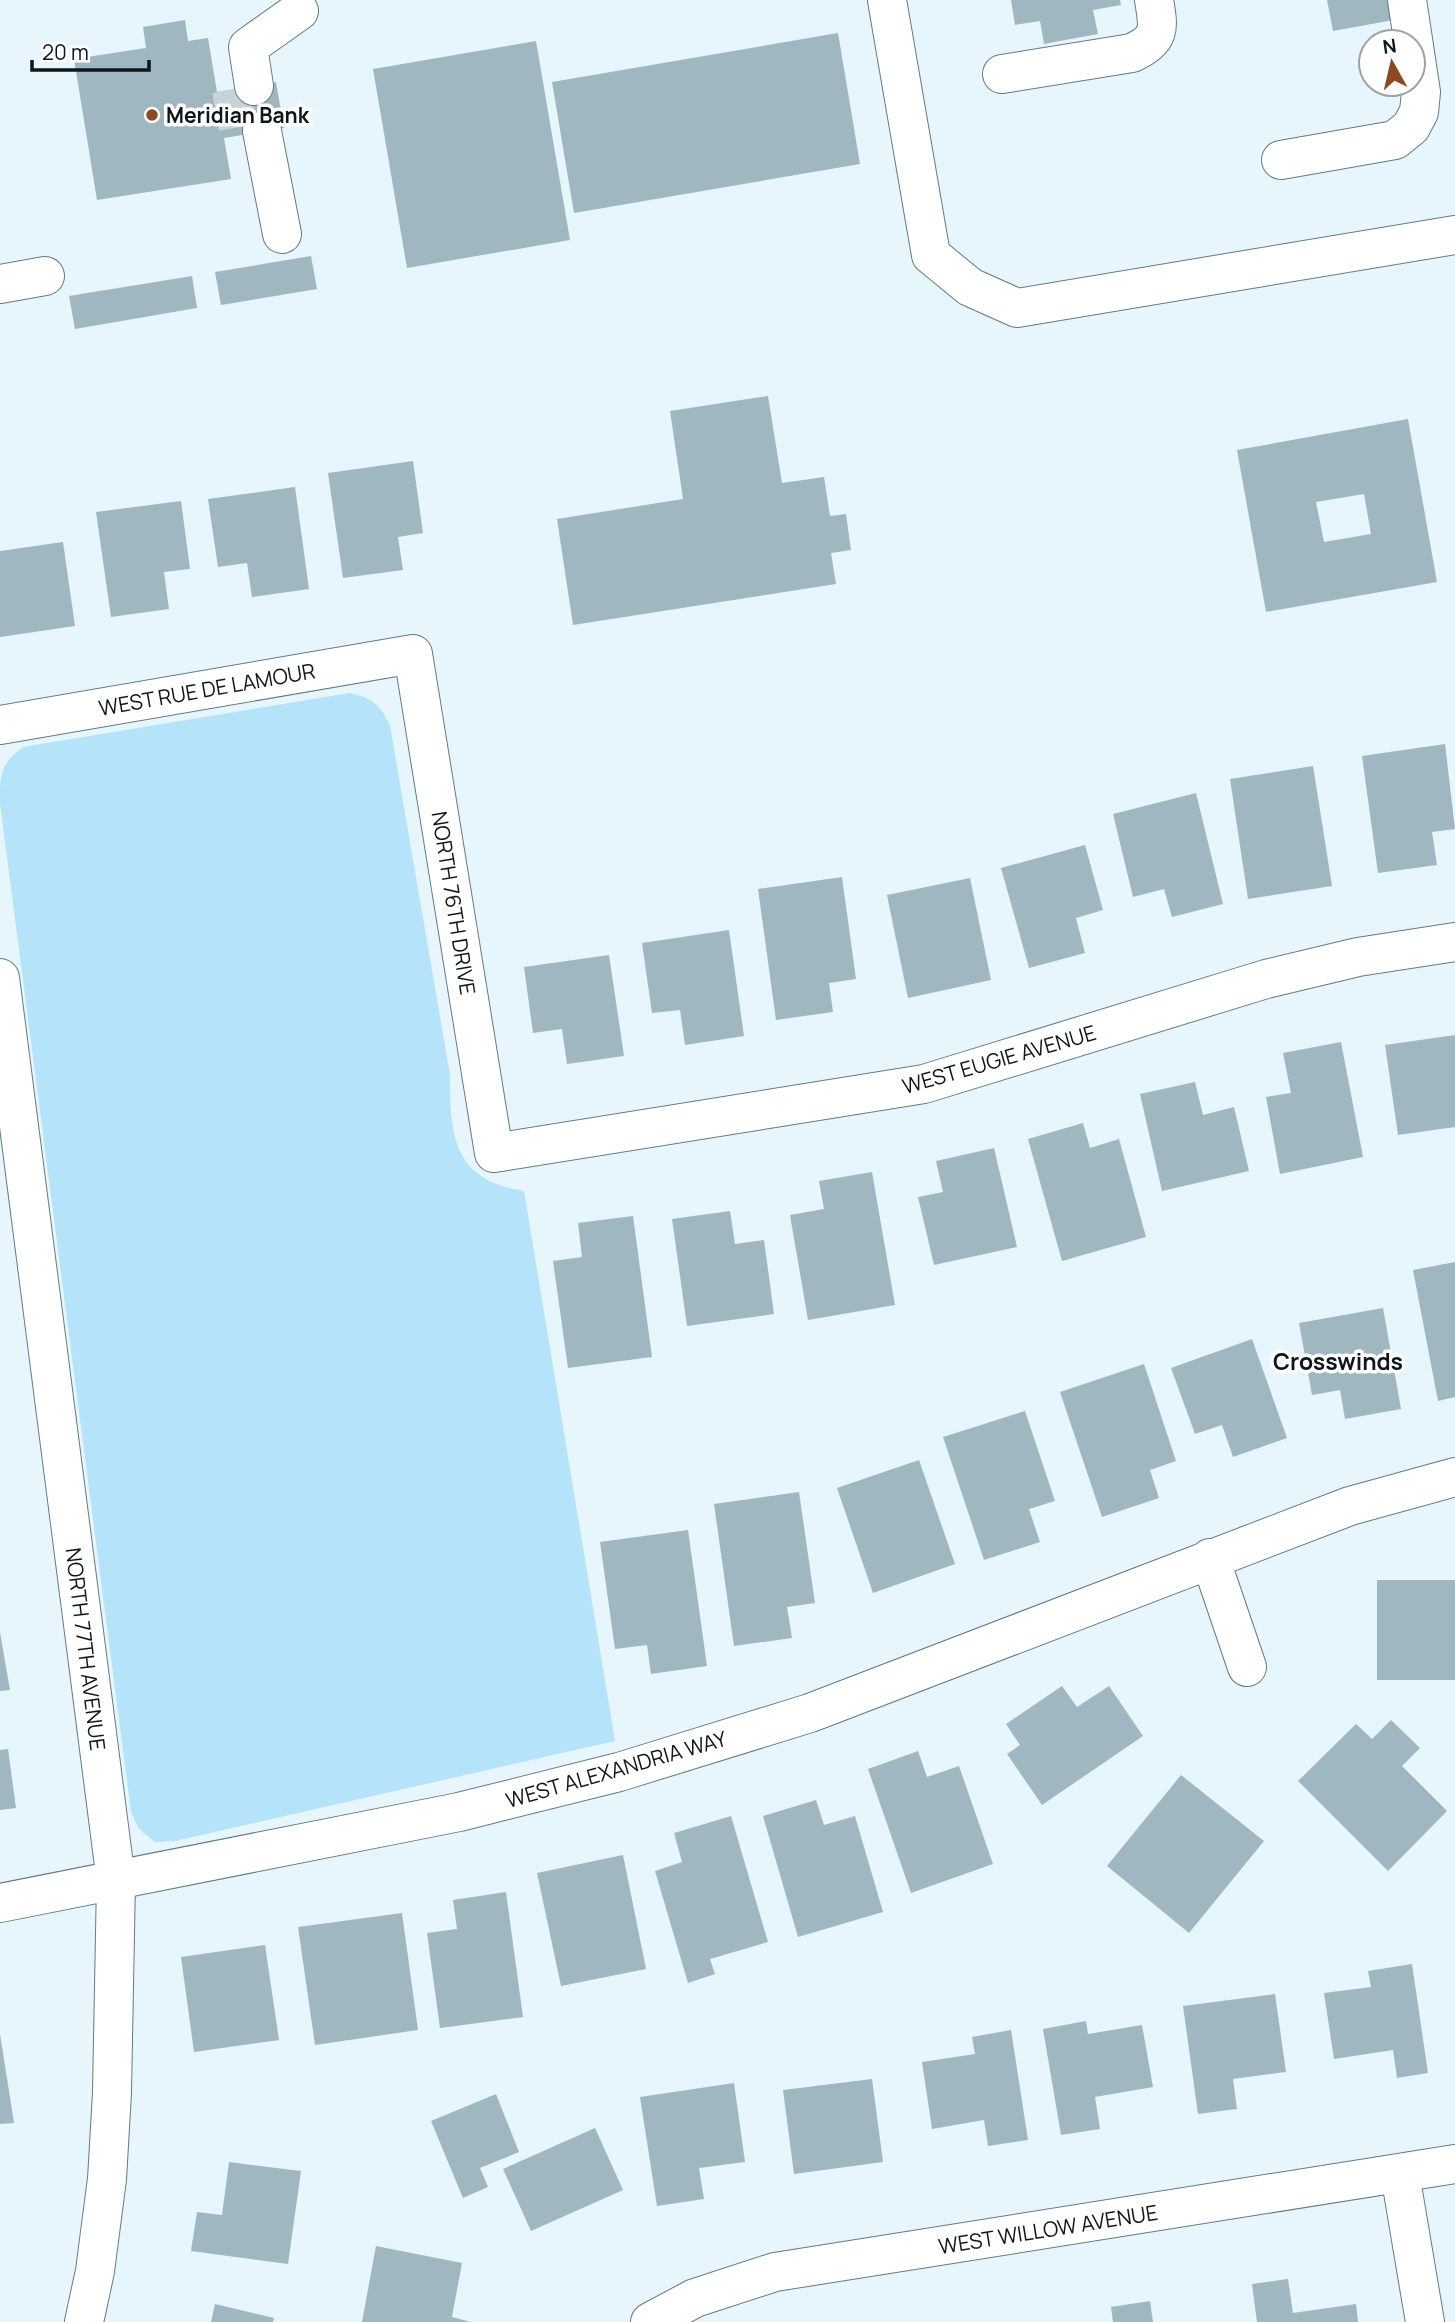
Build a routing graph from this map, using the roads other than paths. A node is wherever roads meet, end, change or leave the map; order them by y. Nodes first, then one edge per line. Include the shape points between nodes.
1 (887, 0) edge
2 (1407, 0) edge
3 (1155, 2) edge
4 (299, 11) dead end
5 (1002, 74) dead end
6 (242, 88) tunnel mouth
7 (256, 142) tunnel mouth
8 (1281, 160) dead end
9 (282, 234) dead end
10 (1455, 235) edge
11 (45, 276) dead end
12 (0, 284) edge
13 (413, 654) joint
14 (0, 725) edge
15 (1455, 942) edge
16 (0, 978) edge
17 (494, 1153) joint
18 (1455, 1478) edge
19 (1210, 1558) junction
20 (1247, 1667) dead end
21 (116, 1881) junction
22 (0, 1903) edge
23 (1455, 2164) edge
24 (1400, 2174) junction
25 (84, 2322) edge
26 (650, 2322) edge
27 (1425, 2322) edge

1 - 10 street via 931,255 970,287 1017,308
2 - 8 street via 1421,92 1419,112 1411,127 1395,139
3 - 5 street via 1159,27 1150,44 1132,53
4 - 6 street via 248,47
7 - 9 street
11 - 12 street
13 - 14 street, WEST RUE DE LAMOUR
13 - 17 street, NORTH 76TH DRIVE
15 - 17 street, WEST EUGIE AVENUE via 1358,957 1266,979 924,1084
16 - 21 street, NORTH 77TH AVENUE
18 - 19 street, WEST ALEXANDRIA WAY via 1350,1506
19 - 20 street
19 - 21 street, WEST ALEXANDRIA WAY via 810,1713 619,1772 459,1812
21 - 22 street, WEST ALEXANDRIA WAY
21 - 25 street, NORTH 77TH AVENUE via 107,2179
23 - 24 street, WEST WILLOW AVENUE
24 - 26 street, WEST WILLOW AVENUE via 775,2272 695,2298
24 - 27 street

